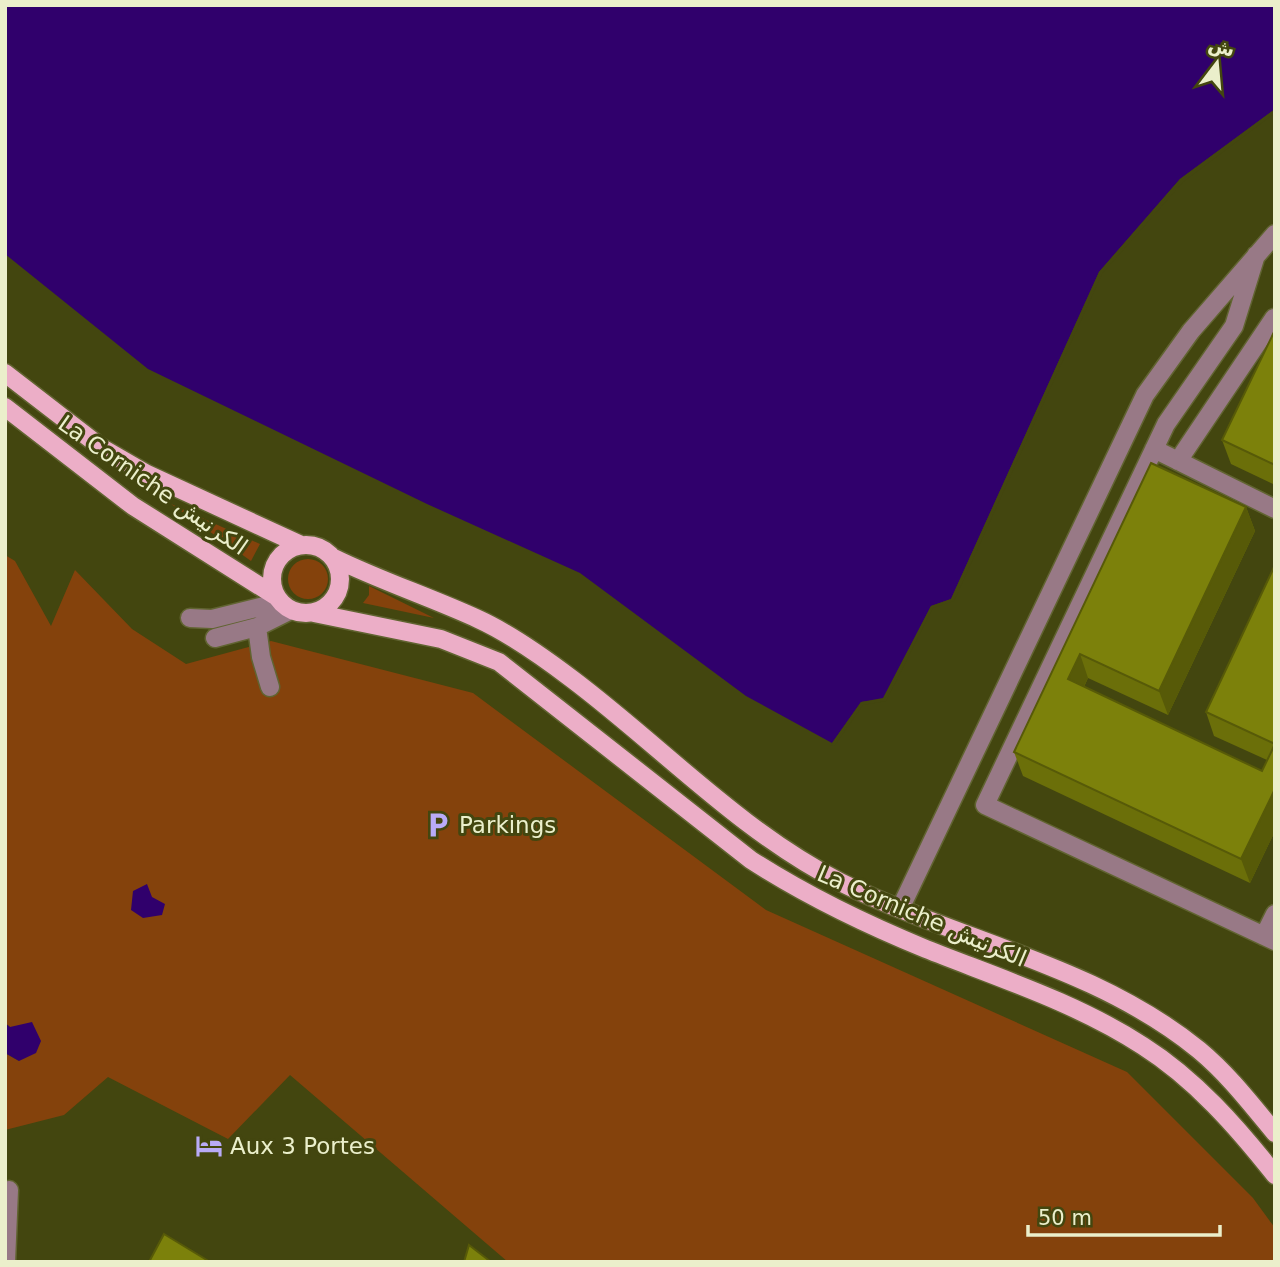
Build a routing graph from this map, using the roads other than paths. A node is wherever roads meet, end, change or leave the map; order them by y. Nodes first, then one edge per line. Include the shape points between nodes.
1 (1275, 234) edge
2 (1256, 255) junction
3 (1274, 318) edge
4 (5, 373) edge
5 (5, 407) edge
6 (1154, 449) junction
7 (1178, 461) junction
8 (1275, 509) edge
9 (301, 545) junction
10 (334, 558) junction
11 (283, 603) junction
12 (314, 613) junction
13 (190, 618) dead end
14 (257, 627) junction
15 (215, 638) dead end
16 (270, 687) dead end
17 (901, 907) junction
18 (1275, 914) edge
19 (1269, 939) edge
20 (1275, 1133) edge
21 (1275, 1175) edge
22 (9, 1190) dead end
23 (6, 1262) edge

1 - 2 street
2 - 6 street via 1234,326 1166,424
2 - 17 street via 1144,395
3 - 7 street
4 - 9 main road, La Corniche الكرنيش via 102,448 147,474
5 - 11 main road, La Corniche الكرنيش via 133,506
6 - 7 street
6 - 19 street via 985,805
7 - 8 street
9 - 10 main road via 325,550
9 - 11 main road via 281,555 275,564 272,575
10 - 12 main road via 339,591 334,601
10 - 17 main road, La Corniche الكرنيش via 515,639 572,679 761,834 840,882
11 - 12 main road
11 - 13 street via 212,619
11 - 14 street
12 - 21 main road, La Corniche الكرنيش via 441,639 499,662 751,860 795,888 865,923 1098,1020 1144,1046 1215,1105
14 - 15 street
14 - 16 street
17 - 20 main road, La Corniche الكرنيش via 1073,976 1160,1022 1200,1051
18 - 19 street
22 - 23 street

